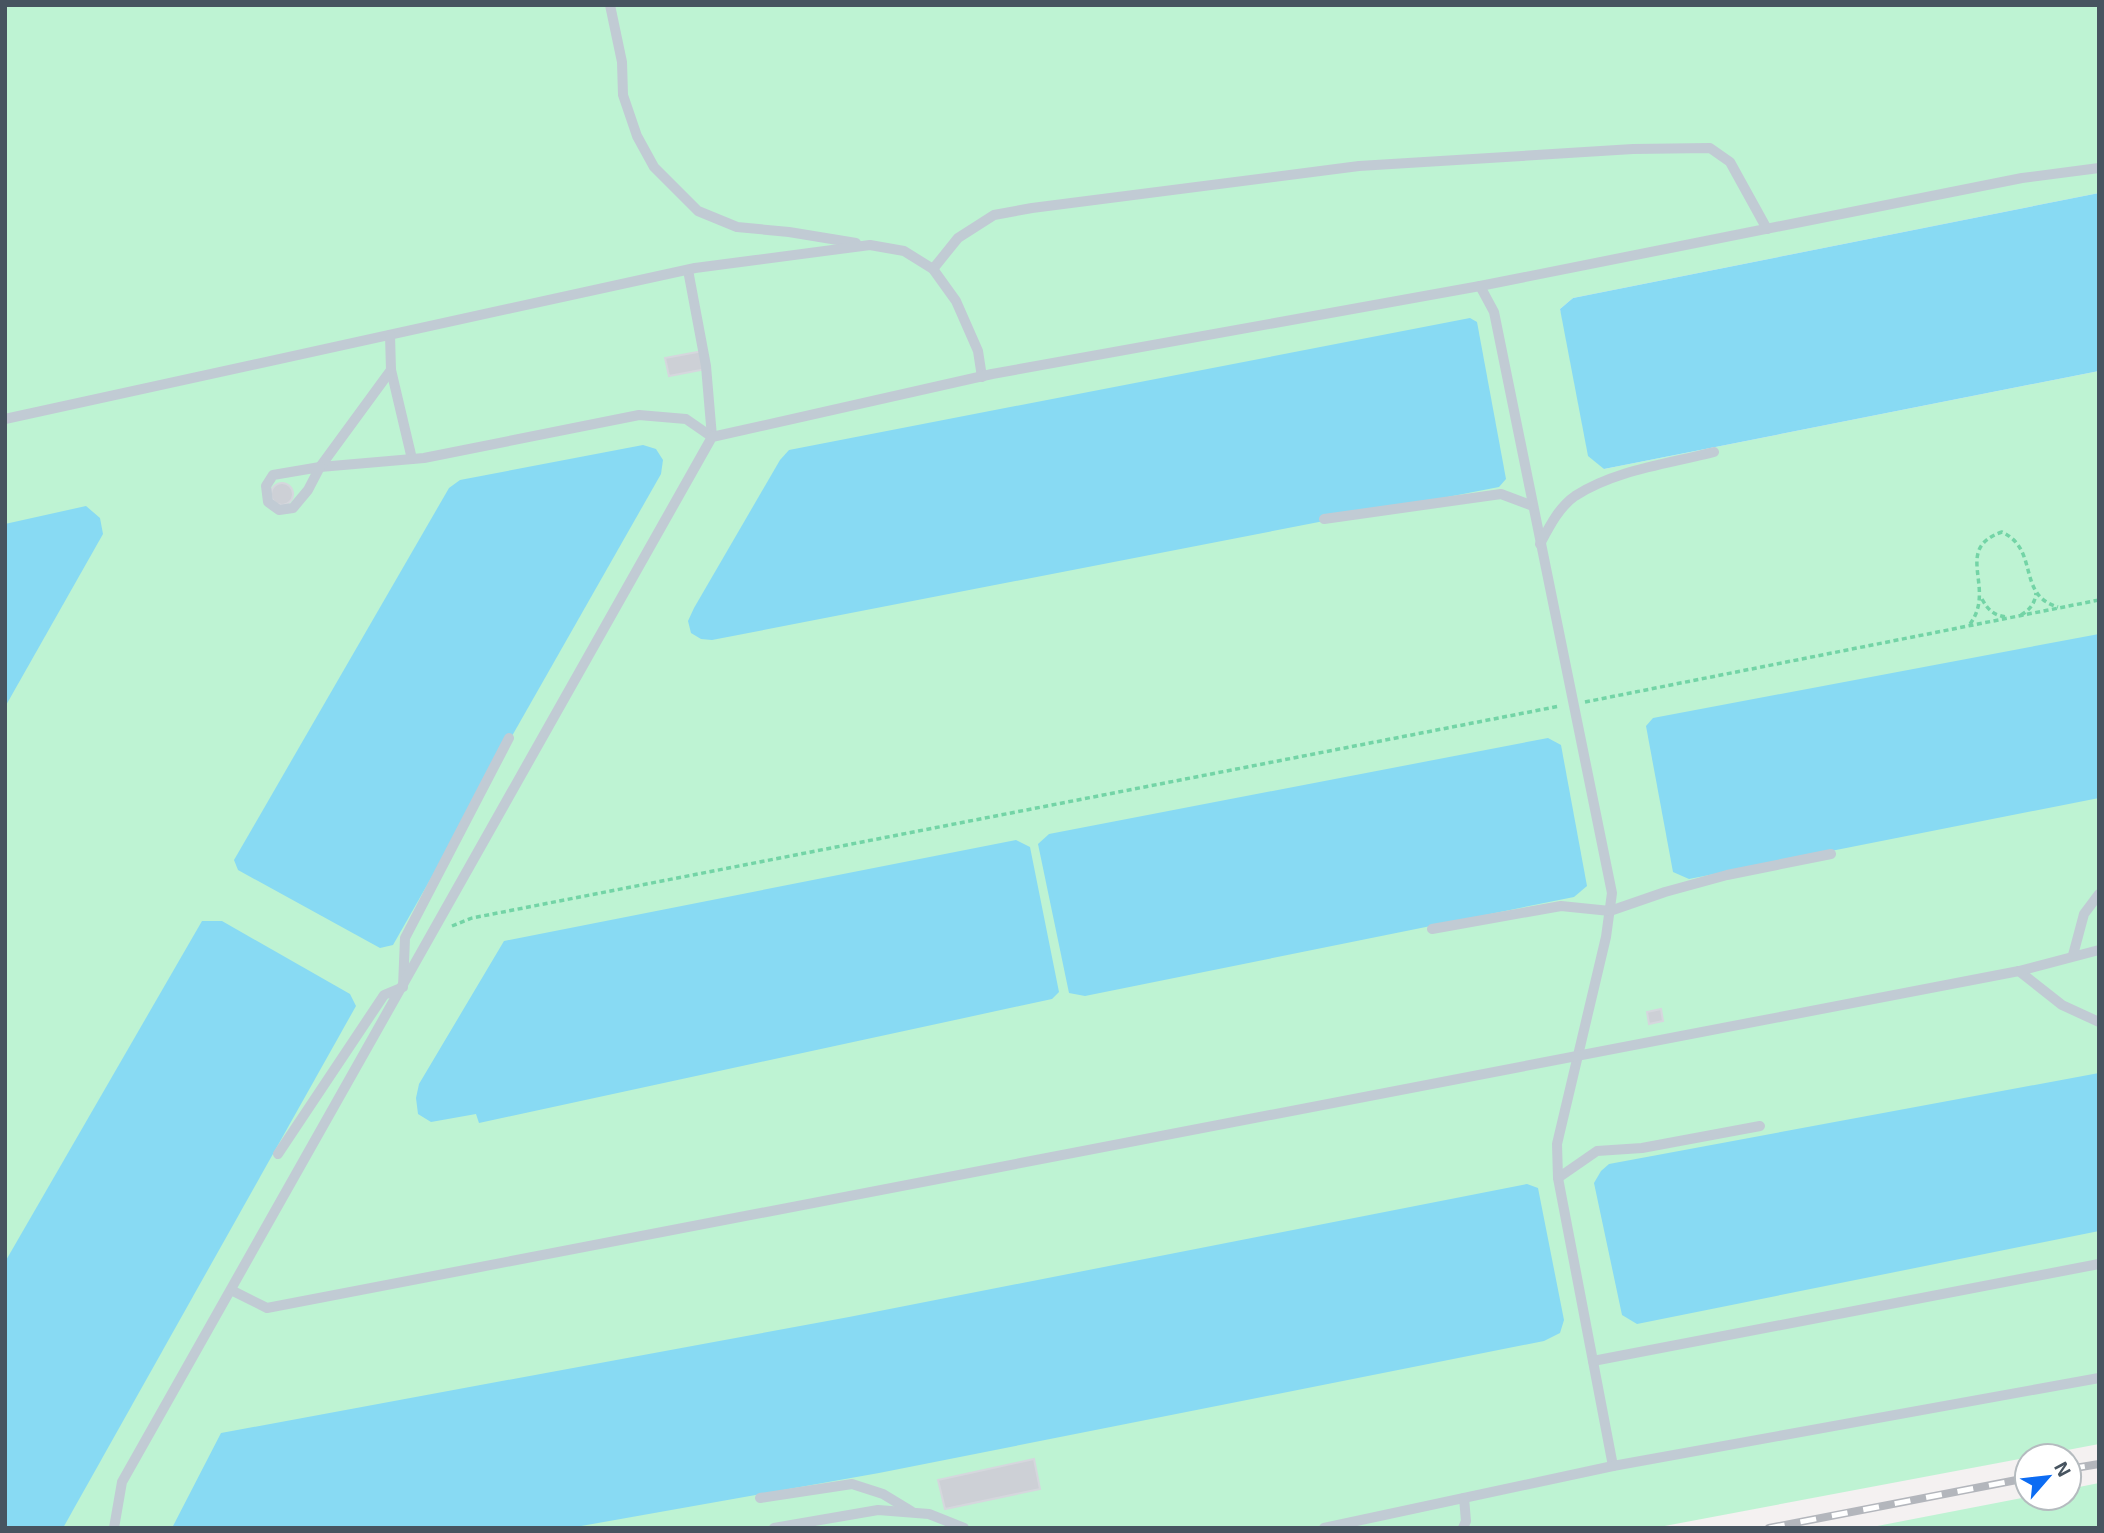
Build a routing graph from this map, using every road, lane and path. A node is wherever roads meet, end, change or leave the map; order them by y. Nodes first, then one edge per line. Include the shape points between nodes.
1 (610, 5) edge
2 (2099, 168) edge
3 (1767, 229) junction
4 (870, 245) junction
5 (933, 269) junction
6 (688, 270) junction
7 (1480, 286) junction
8 (390, 335) junction
9 (391, 370) junction
10 (982, 376) junction
11 (5, 419) edge
12 (712, 437) junction
13 (1714, 452) dead end
14 (412, 459) junction
15 (320, 467) junction
16 (1533, 506) junction
17 (1324, 519) dead end
18 (1541, 544) junction
19 (2036, 593) junction
20 (1981, 597) junction
21 (2099, 600) edge
22 (2060, 607) junction
23 (2015, 618) junction
24 (1969, 625) junction
25 (1573, 704) junction
26 (509, 737) dead end
27 (1831, 854) dead end
28 (2099, 894) edge
29 (1610, 911) junction
30 (1432, 929) dead end
31 (434, 933) junction
32 (2099, 950) edge
33 (2073, 955) junction
34 (2019, 971) junction
35 (403, 987) junction
36 (2099, 1022) edge
37 (1577, 1055) junction
38 (1760, 1126) dead end
39 (278, 1154) dead end
40 (1558, 1178) junction
41 (2099, 1264) edge
42 (231, 1290) junction
43 (1593, 1361) junction
44 (2099, 1378) edge
45 (1613, 1466) junction
46 (760, 1497) dead end
47 (1464, 1498) junction
48 (913, 1513) junction
49 (114, 1528) edge
50 (774, 1528) edge
51 (964, 1528) edge
52 (1324, 1528) edge
53 (1463, 1528) edge

1 - 4 lane via 622,62 623,95 637,136 654,167 698,211 737,227
2 - 3 lane via 2022,178
3 - 5 lane via 1730,162 1710,148 1633,149 1359,166 1032,208 994,215 958,238
3 - 7 lane
4 - 5 lane via 904,251
4 - 6 lane
5 - 10 lane via 956,301 978,351
6 - 8 lane
6 - 12 lane via 706,366
7 - 10 lane
7 - 16 lane via 1494,312
8 - 9 lane
8 - 11 lane
9 - 14 lane
9 - 15 lane
10 - 12 lane
12 - 14 lane via 686,419 639,415
12 - 31 lane
13 - 18 lane via 1616,477 1573,497 1552,521
14 - 15 lane
15 - 15 lane via 274,475 266,486 268,502 279,510 293,509
16 - 17 lane via 1501,494
16 - 18 lane
18 - 25 lane
19 - 20 path via 2024,552 2014,538 2002,533 1987,537 1977,552
19 - 22 path via 2046,604
19 - 23 path via 2027,611
20 - 23 path via 1998,617
20 - 24 path via 1979,612
21 - 22 path
22 - 23 path
23 - 24 path
24 - 25 path
25 - 29 lane via 1612,893
25 - 31 path via 472,918
26 - 35 lane via 405,939
27 - 29 lane via 1727,875
28 - 33 lane via 2084,915
29 - 30 lane via 1561,906
29 - 37 lane
31 - 35 lane
32 - 33 lane
33 - 34 lane
34 - 36 lane via 2062,1005
34 - 37 lane
35 - 39 lane via 384,995
35 - 42 lane
37 - 40 lane via 1557,1144
37 - 42 lane via 267,1308
38 - 40 lane via 1642,1148 1597,1151
40 - 43 lane
41 - 43 lane
42 - 49 lane via 122,1482
43 - 45 lane
44 - 45 lane
45 - 47 lane
46 - 48 lane via 852,1484 883,1494
47 - 52 lane
47 - 53 lane
48 - 50 lane via 878,1510
48 - 51 lane via 929,1514

